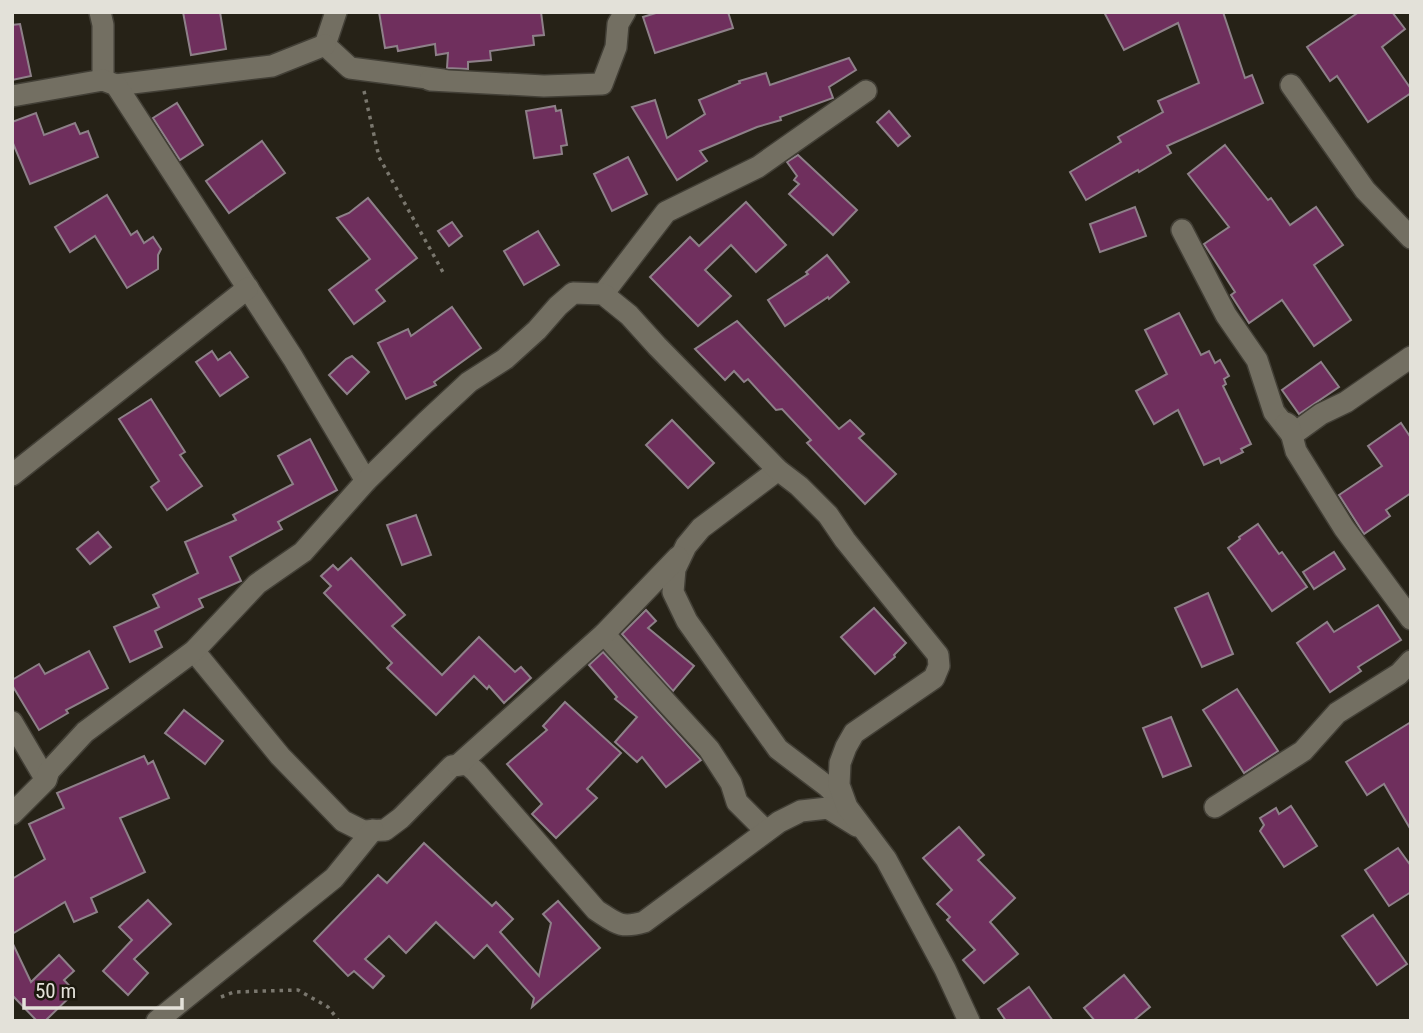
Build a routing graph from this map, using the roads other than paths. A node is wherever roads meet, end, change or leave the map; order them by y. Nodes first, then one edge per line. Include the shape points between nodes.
1 (100, 12) edge
2 (336, 12) edge
3 (625, 12) edge
4 (325, 45) junction
5 (110, 83) junction
6 (1291, 85) dead end
7 (866, 91) dead end
8 (12, 96) edge
9 (1182, 230) dead end
10 (1411, 238) edge
11 (247, 288) junction
12 (603, 294) junction
13 (1411, 357) edge
14 (1274, 412) junction
15 (778, 470) junction
16 (12, 475) edge
17 (366, 481) junction
18 (683, 551) junction
19 (1411, 619) edge
20 (604, 634) junction
21 (194, 651) junction
22 (1411, 661) edge
23 (12, 722) edge
24 (458, 765) junction
25 (46, 780) junction
26 (847, 807) junction
27 (1215, 807) dead end
28 (12, 814) edge
29 (373, 830) junction
30 (863, 830) junction
31 (766, 831) junction
32 (157, 1021) edge
33 (970, 1021) edge

1 - 5 street
2 - 4 street
3 - 4 street via 602,84 440,80 350,68
4 - 5 street via 272,66
5 - 8 street
5 - 11 street
6 - 10 street via 1365,190
7 - 12 street via 758,167 666,212
9 - 14 street via 1257,360
11 - 16 street
11 - 17 street
12 - 15 street via 629,315
12 - 17 street via 573,293 505,359 469,382
13 - 14 street via 1292,435
14 - 19 street via 1289,425 1296,451 1344,528
15 - 18 street via 701,528
15 - 26 street via 828,515 938,655 934,678 854,733 840,763 839,785
17 - 21 street via 303,552 257,584
18 - 20 street
18 - 26 street via 675,569 673,592 687,621 778,748
20 - 24 street
20 - 31 street via 709,749 732,783 737,802
21 - 25 street via 85,732
21 - 29 street via 279,756 343,821 363,831
22 - 27 street via 1399,674 1337,713 1303,751
23 - 25 street
24 - 29 street via 401,818 385,830
24 - 31 street via 467,764 476,772 596,909 629,926 644,922
25 - 28 street
26 - 30 street
29 - 32 street via 334,878
30 - 31 street via 828,808 801,811
30 - 33 street via 886,859

